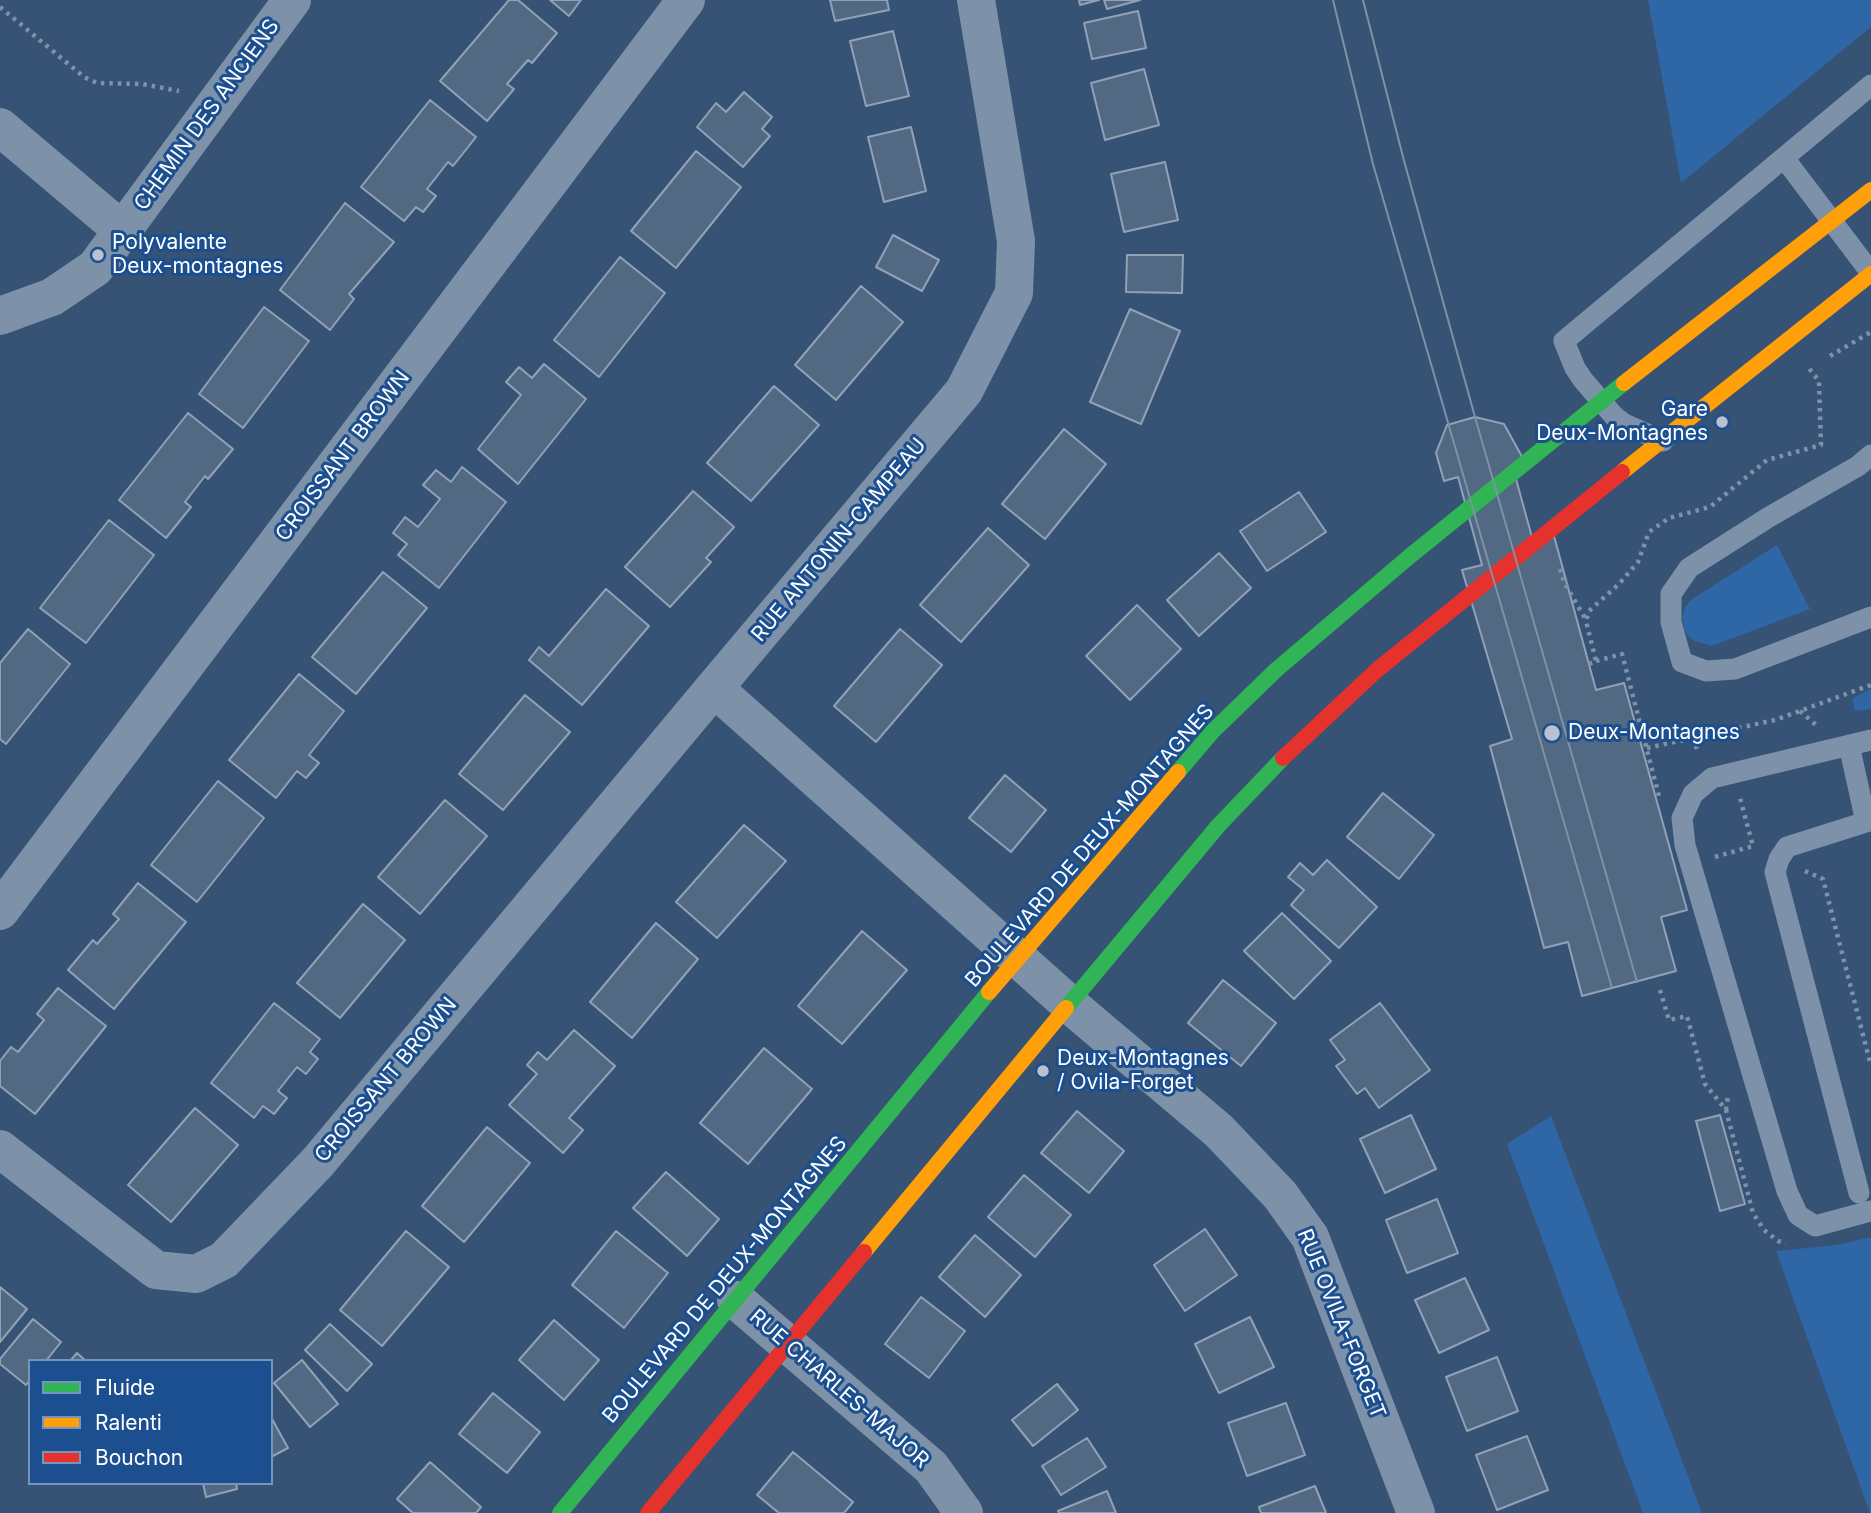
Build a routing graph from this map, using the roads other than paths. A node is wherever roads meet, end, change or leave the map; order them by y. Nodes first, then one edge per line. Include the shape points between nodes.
1 (292, 0) edge
2 (686, 0) edge
3 (976, 0) edge
4 (1871, 85) edge
5 (0, 127) edge
6 (1784, 158) junction
7 (1871, 190) edge
8 (1833, 220) junction
9 (123, 231) junction
10 (1871, 274) edge
11 (0, 316) edge
12 (1601, 401) junction
13 (1663, 440) junction
14 (1871, 455) edge
15 (1871, 617) edge
16 (713, 688) junction
17 (1871, 740) edge
18 (1849, 745) junction
19 (0, 911) edge
20 (1018, 957) junction
21 (1069, 1004) junction
22 (0, 1149) edge
23 (1858, 1193) dead end
24 (1871, 1211) edge
25 (736, 1300) junction
26 (788, 1345) junction
27 (560, 1513) edge
28 (648, 1513) edge
29 (964, 1513) edge
30 (1416, 1513) edge

1 - 9 street, CHEMIN DES ANCIENS
2 - 19 street, CROISSANT BROWN
3 - 16 street, RUE ANTONIN-CAMPEAU via 1016,242 1014,293 964,391
4 - 6 lane
5 - 9 street, CHEMIN DES ANCIENS
6 - 8 lane
6 - 12 lane via 1564,341 1576,368
7 - 8 street, BOULEVARD DE DEUX-MONTAGNES
8 - 10 lane
8 - 12 street, BOULEVARD DE DEUX-MONTAGNES
9 - 11 street, CHEMIN DES ANCIENS via 95,268 72,284 52,297
10 - 13 street
12 - 13 lane via 1624,424
12 - 20 street, BOULEVARD DE DEUX-MONTAGNES via 1276,670 1179,768
13 - 21 street via 1440,617 1311,730 1218,826
14 - 15 lane via 1689,568 1671,594 1671,622 1682,662 1706,671 1735,669
16 - 20 street
16 - 22 street, CROISSANT BROWN via 318,1162 224,1260 196,1274 156,1270
17 - 18 lane
18 - 23 lane via 1866,822 1787,847 1775,872
18 - 24 lane via 1712,778 1693,794 1682,818 1685,845 1787,1191 1798,1215 1815,1226
20 - 21 street, RUE OVILA-FORGET
20 - 25 street, BOULEVARD DE DEUX-MONTAGNES
21 - 26 street
21 - 30 street, RUE OVILA-FORGET via 1219,1131 1280,1195 1310,1237
25 - 26 street, RUE CHARLES-MAJOR
25 - 27 street, BOULEVARD DE DEUX-MONTAGNES
26 - 28 street
26 - 29 street, RUE CHARLES-MAJOR via 931,1467

